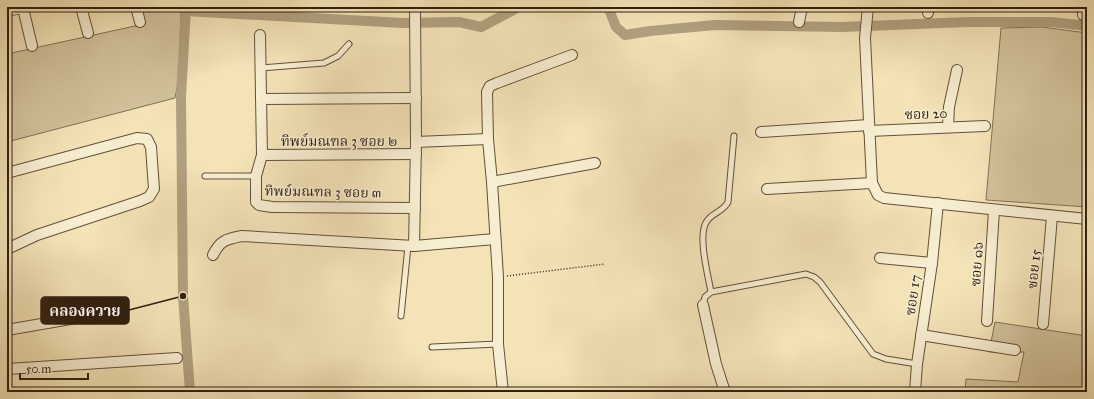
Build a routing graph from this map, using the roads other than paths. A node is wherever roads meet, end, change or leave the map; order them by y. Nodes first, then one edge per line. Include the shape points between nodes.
1 (24, 7) edge
2 (81, 7) edge
3 (136, 7) edge
4 (802, 7) edge
5 (415, 9) edge
6 (7, 11) edge
7 (867, 12) edge
8 (140, 22) dead end
9 (799, 22) dead end
10 (88, 33) dead end
11 (260, 35) dead end
12 (349, 44) dead end
13 (32, 46) dead end
14 (572, 55) dead end
15 (261, 68) junction
16 (956, 70) dead end
17 (416, 98) junction
18 (261, 99) junction
19 (985, 126) dead end
20 (869, 128) junction
21 (948, 128) junction
22 (761, 132) dead end
23 (734, 136) dead end
24 (488, 139) junction
25 (416, 142) junction
26 (416, 154) junction
27 (262, 155) junction
28 (595, 163) dead end
29 (7, 173) edge
30 (205, 176) dead end
31 (256, 176) junction
32 (492, 182) junction
33 (872, 183) junction
34 (767, 188) dead end
35 (938, 203) junction
36 (415, 208) junction
37 (994, 210) junction
38 (1052, 216) junction
39 (1087, 218) edge
40 (495, 239) junction
41 (411, 246) junction
42 (7, 249) edge
43 (213, 255) dead end
44 (880, 258) dead end
45 (932, 263) junction
46 (711, 292) junction
47 (703, 305) joint
48 (104, 313) dead end
49 (401, 316) dead end
50 (987, 321) dead end
51 (1043, 324) dead end
52 (7, 330) edge
53 (921, 335) junction
54 (498, 344) junction
55 (432, 347) dead end
56 (1015, 350) dead end
57 (177, 358) dead end
58 (916, 364) junction
59 (7, 369) edge
60 (502, 392) edge
61 (726, 392) edge
62 (915, 392) edge

1 - 6 street
1 - 13 street
2 - 10 street
3 - 8 street
4 - 9 street
5 - 17 street
7 - 20 street via 865,38
11 - 15 street, ทิพย์มณฑล 3 ซอย ๓
12 - 15 lane via 338,56 324,63
14 - 24 street via 488,88
15 - 18 street, ทิพย์มณฑล 3 ซอย ๓
16 - 21 street
17 - 18 street
17 - 25 street
18 - 27 street, ทิพย์มณฑล 3 ซอย ๓
19 - 21 street, ซอย 20
20 - 21 street, ซอย 20
20 - 22 street, ซอย 20
20 - 33 street
23 - 46 lane via 728,202 724,209 709,218 703,231 702,240
24 - 25 street
24 - 32 street
25 - 26 street
26 - 27 street, ทิพย์มณฑล 3 ซอย ๒
26 - 36 street
27 - 31 street, ทิพย์มณฑล 3 ซอย ๓
28 - 32 street
29 - 42 street via 142,138 147,139 151,147 154,190 149,197 140,201 37,235
30 - 31 lane
31 - 36 street, ทิพย์มณฑล 3 ซอย ๓ via 255,197 259,205
32 - 40 street
33 - 34 street
33 - 35 street via 878,195 884,198
35 - 37 street
35 - 45 street, ซอย 17
36 - 41 street
37 - 38 street
37 - 50 street, ซอย ๑๖
38 - 39 street
38 - 51 street, ซอย 15
40 - 41 street
40 - 54 street
41 - 43 street via 242,236 226,240 217,246
41 - 49 lane
44 - 45 street
45 - 53 street, ซอย 17
46 - 47 lane via 705,297
46 - 58 lane via 806,274 820,282 873,354
47 - 61 street via 716,364
48 - 52 street
53 - 56 street
53 - 58 street, ซอย 17
54 - 55 lane
54 - 60 street
57 - 59 street
58 - 62 street, ซอย 17

